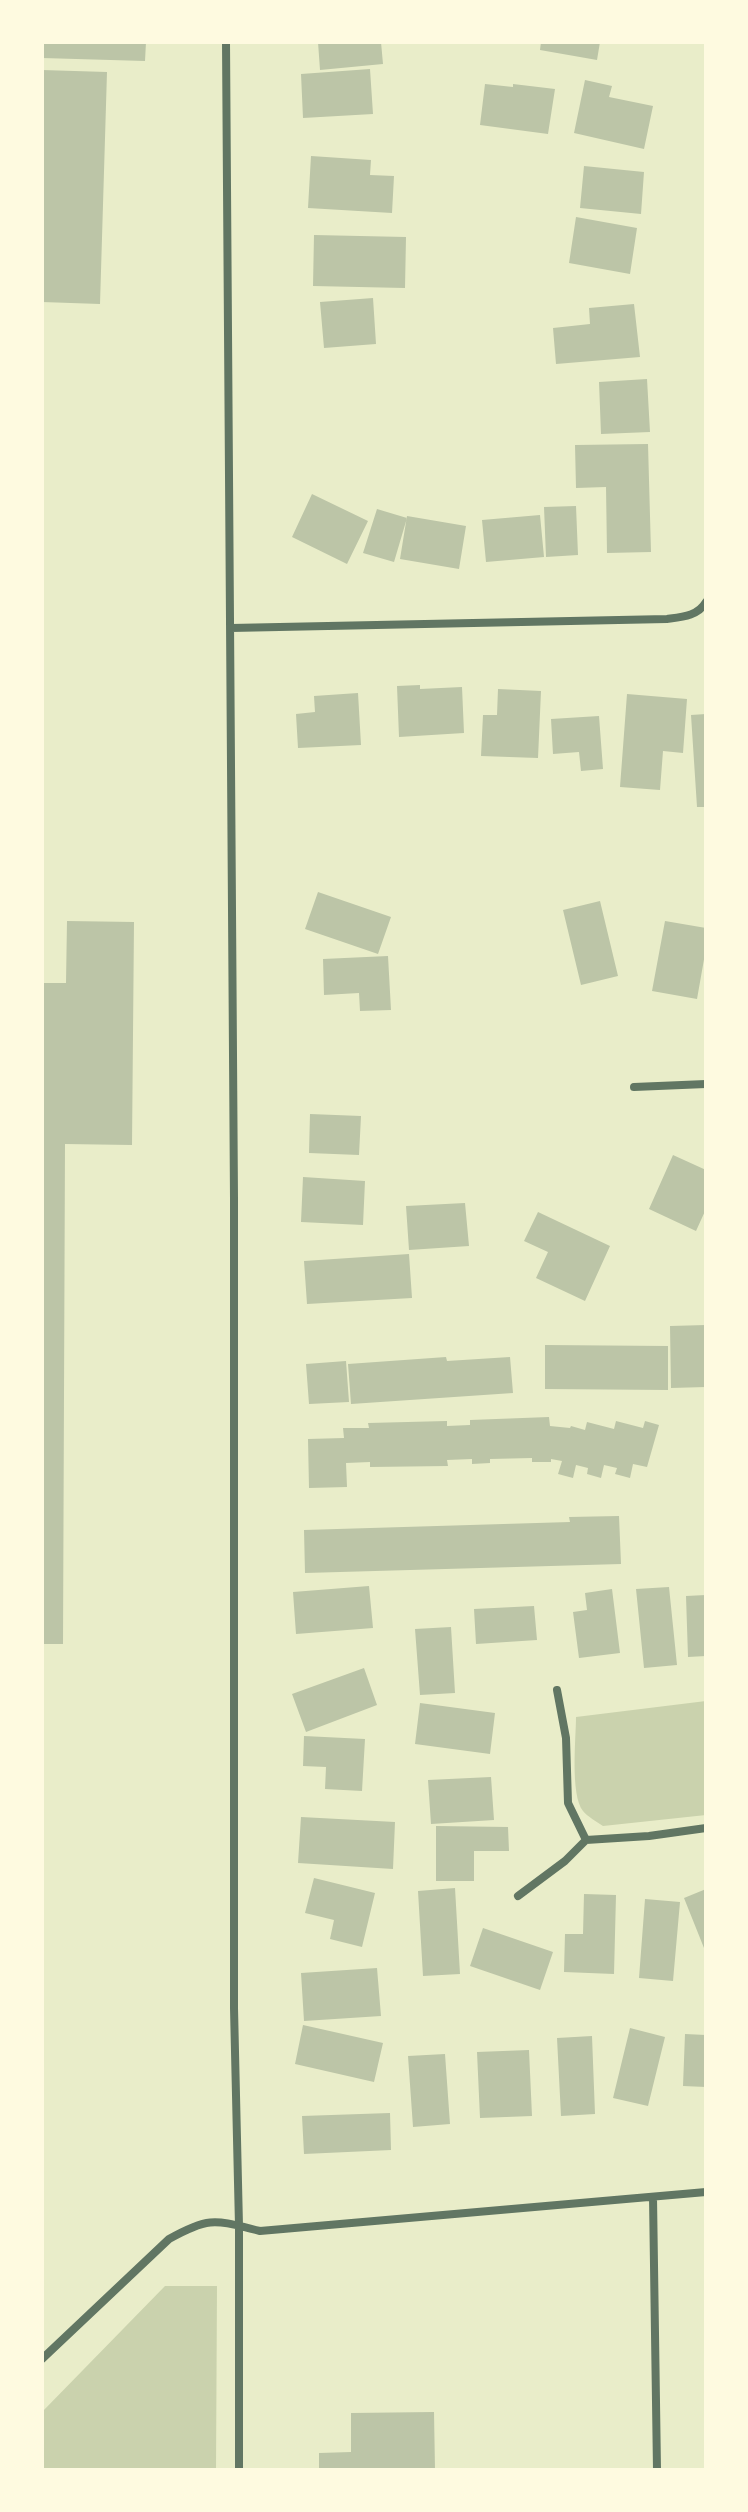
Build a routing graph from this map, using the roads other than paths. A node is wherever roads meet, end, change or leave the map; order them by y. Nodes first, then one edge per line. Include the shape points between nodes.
1 (226, 42) edge
2 (706, 602) edge
3 (231, 628) junction
4 (706, 1084) edge
5 (634, 1087) dead end
6 (557, 1690) dead end
7 (706, 1828) edge
8 (586, 1840) junction
9 (518, 1896) dead end
10 (706, 2192) edge
11 (653, 2197) junction
12 (239, 2226) junction
13 (42, 2359) edge
14 (239, 2470) edge
15 (657, 2470) edge

1 - 3 street
2 - 3 street via 690,615 667,619
3 - 12 street
4 - 5 street
6 - 8 street via 566,1738 568,1803
7 - 8 street
8 - 9 street
10 - 11 street
11 - 12 street via 260,2231
11 - 15 street
12 - 13 street via 212,2220 169,2239
12 - 14 street

